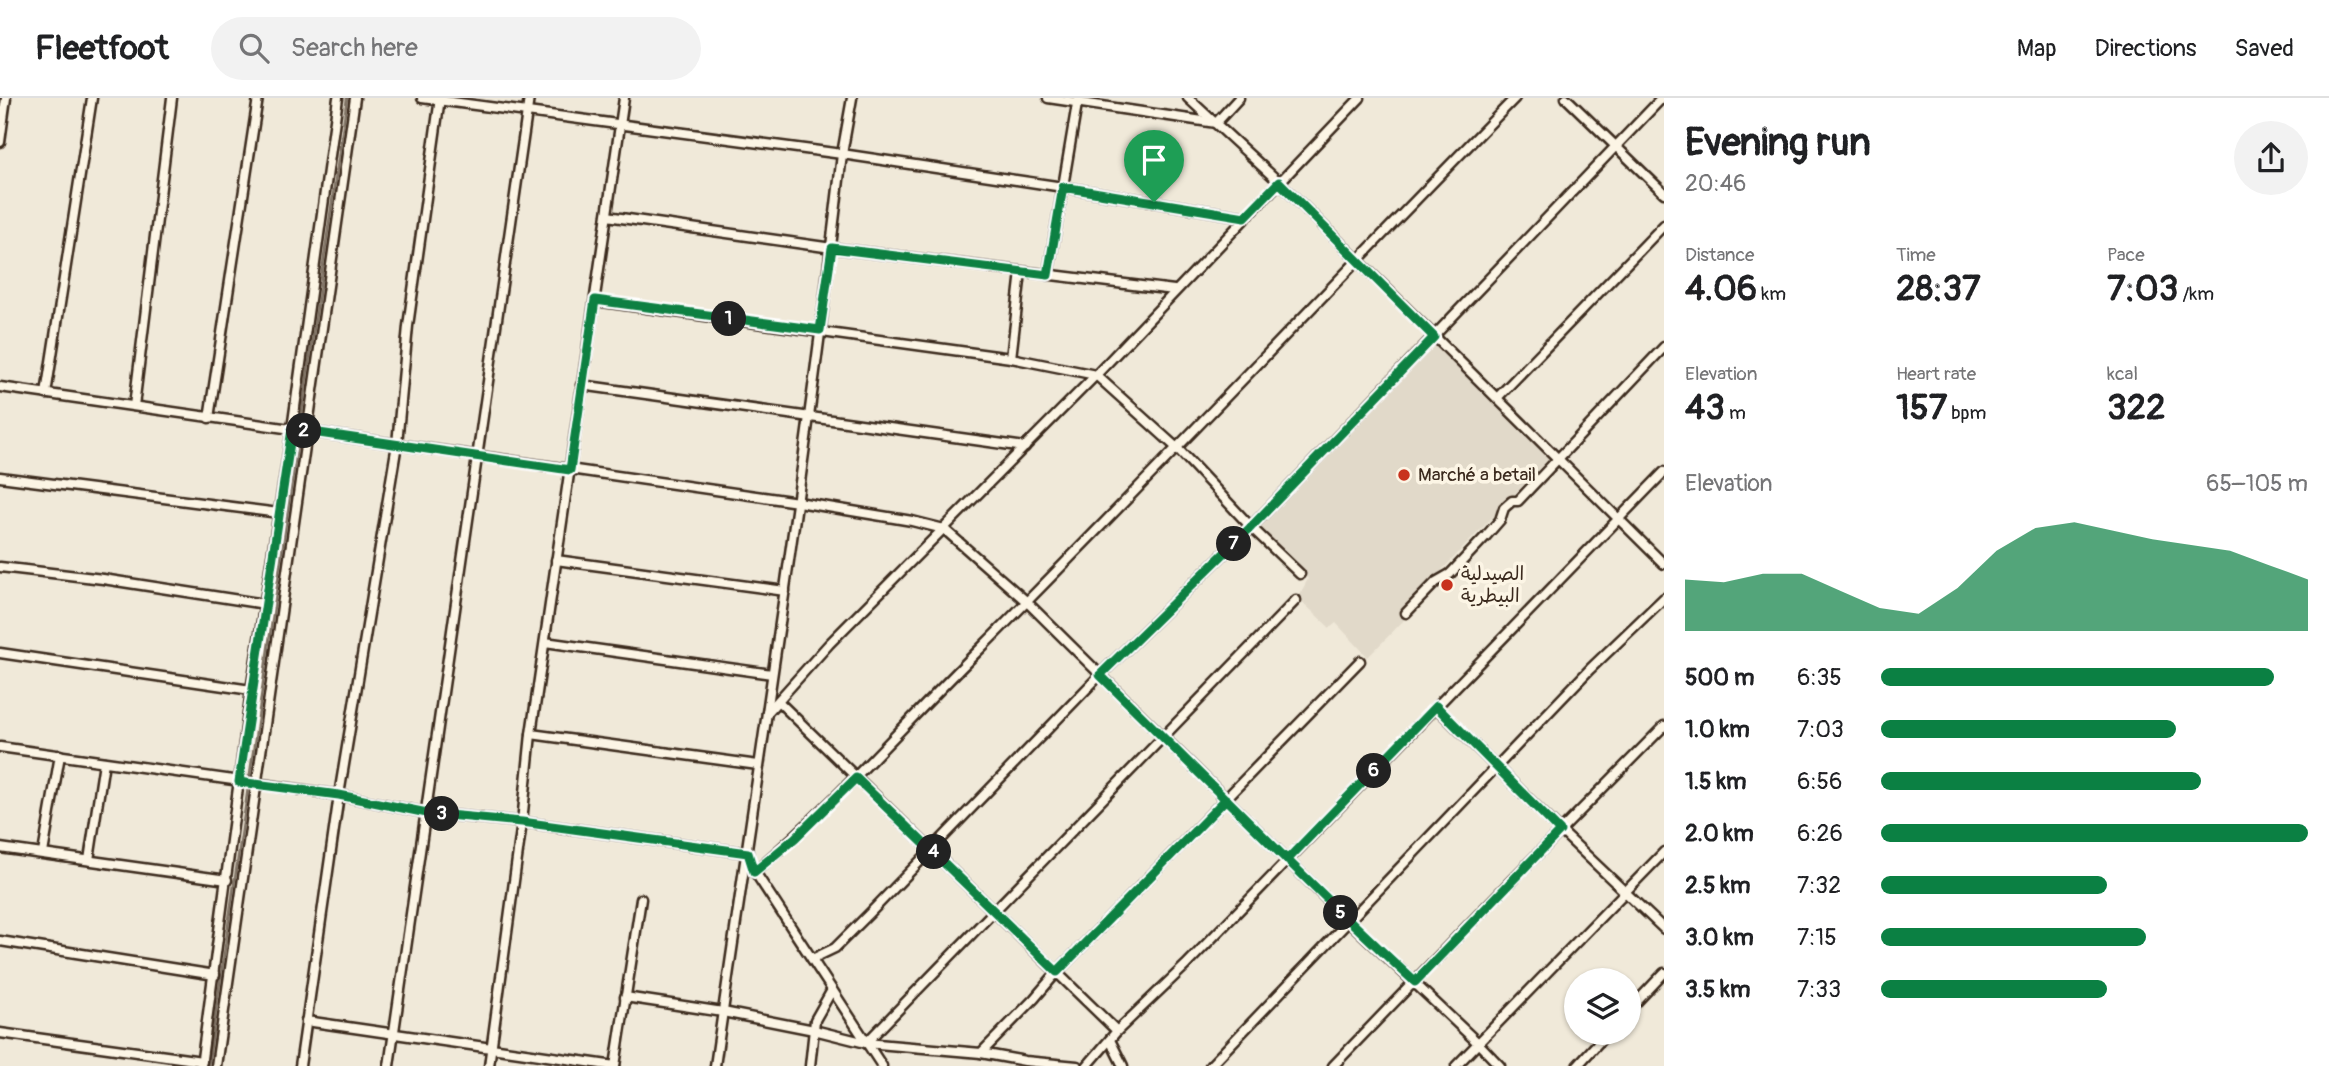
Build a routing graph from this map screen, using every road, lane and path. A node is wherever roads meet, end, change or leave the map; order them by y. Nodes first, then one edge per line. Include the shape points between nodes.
1 (6, 98) edge
2 (92, 98) edge
3 (172, 98) edge
4 (258, 98) edge
5 (338, 98) edge
6 (355, 98) edge
7 (422, 98) edge
8 (528, 98) edge
9 (624, 98) edge
10 (852, 98) edge
11 (1048, 98) edge
12 (1188, 98) edge
13 (1239, 98) edge
14 (1360, 98) edge
15 (1516, 98) edge
16 (1566, 98) edge
17 (1662, 98) edge
18 (440, 99) edge
19 (1077, 100) edge
20 (527, 112) junction
21 (1, 123) edge
22 (1216, 123) junction
23 (620, 124) junction
24 (0, 142) edge
25 (1615, 146) junction
26 (842, 154) junction
27 (1279, 182) junction
28 (1063, 187) junction
29 (1664, 193) edge
30 (607, 216) junction
31 (1245, 217) junction
32 (1664, 225) edge
33 (832, 248) junction
34 (1357, 260) junction
35 (1021, 272) junction
36 (1048, 275) junction
37 (1174, 290) junction
38 (595, 300) junction
39 (820, 330) junction
40 (1434, 337) junction
41 (1664, 347) edge
42 (1011, 358) junction
43 (1096, 375) junction
44 (581, 385) junction
45 (0, 387) edge
46 (46, 394) junction
47 (1497, 398) junction
48 (134, 406) junction
49 (209, 418) junction
50 (809, 418) junction
51 (299, 430) junction
52 (397, 444) junction
53 (1025, 447) junction
54 (1178, 449) junction
55 (477, 456) junction
56 (1557, 458) junction
57 (570, 470) junction
58 (1664, 472) edge
59 (0, 477) edge
60 (798, 502) junction
61 (279, 513) junction
62 (1619, 519) junction
63 (1251, 527) junction
64 (944, 529) junction
65 (556, 560) junction
66 (1664, 564) edge
67 (0, 567) edge
68 (1300, 574) dead end
69 (785, 591) junction
70 (1664, 598) edge
71 (1296, 600) dead end
72 (1027, 602) junction
73 (265, 604) junction
74 (1406, 613) dead end
75 (545, 642) junction
76 (0, 653) edge
77 (1360, 662) dead end
78 (772, 674) junction
79 (1100, 675) junction
80 (251, 690) junction
81 (778, 701) junction
82 (1436, 706) junction
83 (766, 714) junction
84 (1664, 726) edge
85 (531, 734) junction
86 (1164, 737) junction
87 (0, 747) edge
88 (60, 755) junction
89 (104, 761) junction
90 (758, 765) junction
91 (1496, 767) junction
92 (856, 778) junction
93 (248, 783) junction
94 (339, 795) junction
95 (1226, 799) junction
96 (427, 813) junction
97 (522, 822) junction
98 (1560, 831) junction
99 (0, 848) edge
100 (932, 850) junction
101 (1664, 852) edge
102 (43, 853) junction
103 (748, 853) junction
104 (89, 860) junction
105 (1287, 860) junction
106 (754, 872) junction
107 (227, 880) junction
108 (1626, 892) junction
109 (641, 899) dead end
110 (995, 910) junction
111 (1350, 922) junction
112 (1664, 929) edge
113 (0, 941) edge
114 (812, 959) junction
115 (1057, 972) junction
116 (1664, 973) edge
117 (215, 975) junction
118 (1415, 982) junction
119 (832, 990) junction
120 (1641, 997) edge
121 (625, 998) junction
122 (723, 1012) junction
123 (306, 1021) junction
124 (814, 1030) junction
125 (1117, 1031) junction
126 (0, 1033) edge
127 (394, 1033) junction
128 (1110, 1040) junction
129 (866, 1043) junction
130 (1478, 1043) junction
131 (1596, 1045) edge
132 (492, 1047) junction
133 (981, 1053) junction
134 (1025, 1063) edge
135 (202, 1064) edge
136 (216, 1066) edge
137 (300, 1066) edge
138 (389, 1066) edge
139 (489, 1066) edge
140 (615, 1066) edge
141 (715, 1066) edge
142 (810, 1066) edge
143 (882, 1066) edge
144 (1077, 1066) edge
145 (1087, 1066) edge
146 (1124, 1066) edge
147 (1210, 1066) edge
148 (1333, 1066) edge
149 (1456, 1066) edge
150 (1500, 1066) edge
151 (1577, 1066) edge

1 - 21 street
2 - 46 street
3 - 48 street
4 - 49 street
5 - 51 street
6 - 51 street
7 - 18 street
8 - 20 street
9 - 23 street
10 - 26 street
11 - 19 street
12 - 22 street
13 - 22 street
14 - 27 street
15 - 34 street
16 - 25 street
17 - 25 street
18 - 20 street
18 - 52 street via 408,326
19 - 22 street
19 - 28 street
20 - 23 street
20 - 55 street
21 - 24 street
22 - 27 street
23 - 26 street
23 - 30 street
25 - 29 street
25 - 40 street
26 - 28 street
26 - 33 street
27 - 31 street
27 - 34 street
28 - 31 street
28 - 36 street
30 - 33 street
30 - 38 street
31 - 37 street
32 - 47 street
33 - 35 street
33 - 39 street
34 - 40 street
34 - 54 street
35 - 36 street
35 - 42 street
36 - 37 street
37 - 43 street
38 - 39 street
38 - 44 street
39 - 42 street
39 - 50 street
40 - 47 street
40 - 63 street
41 - 56 street
42 - 43 street
43 - 53 street
43 - 54 street
44 - 50 street
44 - 57 street
45 - 46 street
46 - 48 street
47 - 56 street
48 - 49 street
49 - 51 street
50 - 53 street
50 - 60 street
51 - 52 street
51 - 61 street
51 - 93 street
52 - 55 street
52 - 94 street
53 - 64 street
54 - 63 street
54 - 72 street
55 - 57 street
55 - 96 street
56 - 62 street
56 - 74 street via 1518,501 1504,508 1500,520 1459,564
57 - 60 street
57 - 65 street
58 - 62 street
59 - 61 street
60 - 64 street
60 - 69 street
61 - 73 street
62 - 66 street
62 - 82 street
63 - 68 street
63 - 79 street
64 - 72 street
64 - 81 street
65 - 69 street
65 - 75 street
67 - 73 street
69 - 78 street
70 - 91 street
71 - 86 street
72 - 79 street
72 - 92 street
73 - 80 street
75 - 78 street
75 - 85 street
76 - 80 street
77 - 95 street
78 - 83 street
79 - 86 street
79 - 100 street
80 - 93 street
81 - 83 street
81 - 92 street
82 - 91 street
82 - 105 street
83 - 90 street
84 - 98 street
85 - 90 street
85 - 97 street
86 - 95 street
86 - 110 street
87 - 88 street
88 - 89 street
88 - 102 street
89 - 93 street
89 - 104 street
90 - 103 street
91 - 98 street
91 - 111 street
92 - 100 street
92 - 106 street
93 - 94 street
93 - 107 street
93 - 136 street
94 - 96 street
94 - 123 street
95 - 105 street
95 - 115 street
96 - 97 street
96 - 127 street
97 - 103 street
97 - 132 street
98 - 108 street
98 - 118 street
99 - 102 street
100 - 110 street
100 - 114 street via 835,948
101 - 108 street
102 - 104 street
103 - 106 street
103 - 122 street
104 - 107 street
105 - 111 street
105 - 125 street
106 - 114 street
107 - 117 street
108 - 112 street
108 - 130 street
109 - 121 street
110 - 115 street
110 - 129 street
111 - 118 street
111 - 147 street
113 - 117 street
114 - 119 street
115 - 125 street
115 - 133 street
116 - 120 street
117 - 135 street
118 - 130 street
118 - 148 street
119 - 124 street
119 - 129 street
121 - 122 street
121 - 140 street
122 - 124 street
122 - 141 street
123 - 127 street
123 - 137 street
124 - 129 street
124 - 142 street
125 - 128 street
126 - 135 street
127 - 132 street
127 - 138 street
128 - 145 street
128 - 146 street
129 - 133 street
129 - 143 street
130 - 149 street
130 - 150 street
131 - 151 street
132 - 139 street
132 - 140 street
133 - 134 street
134 - 144 street

